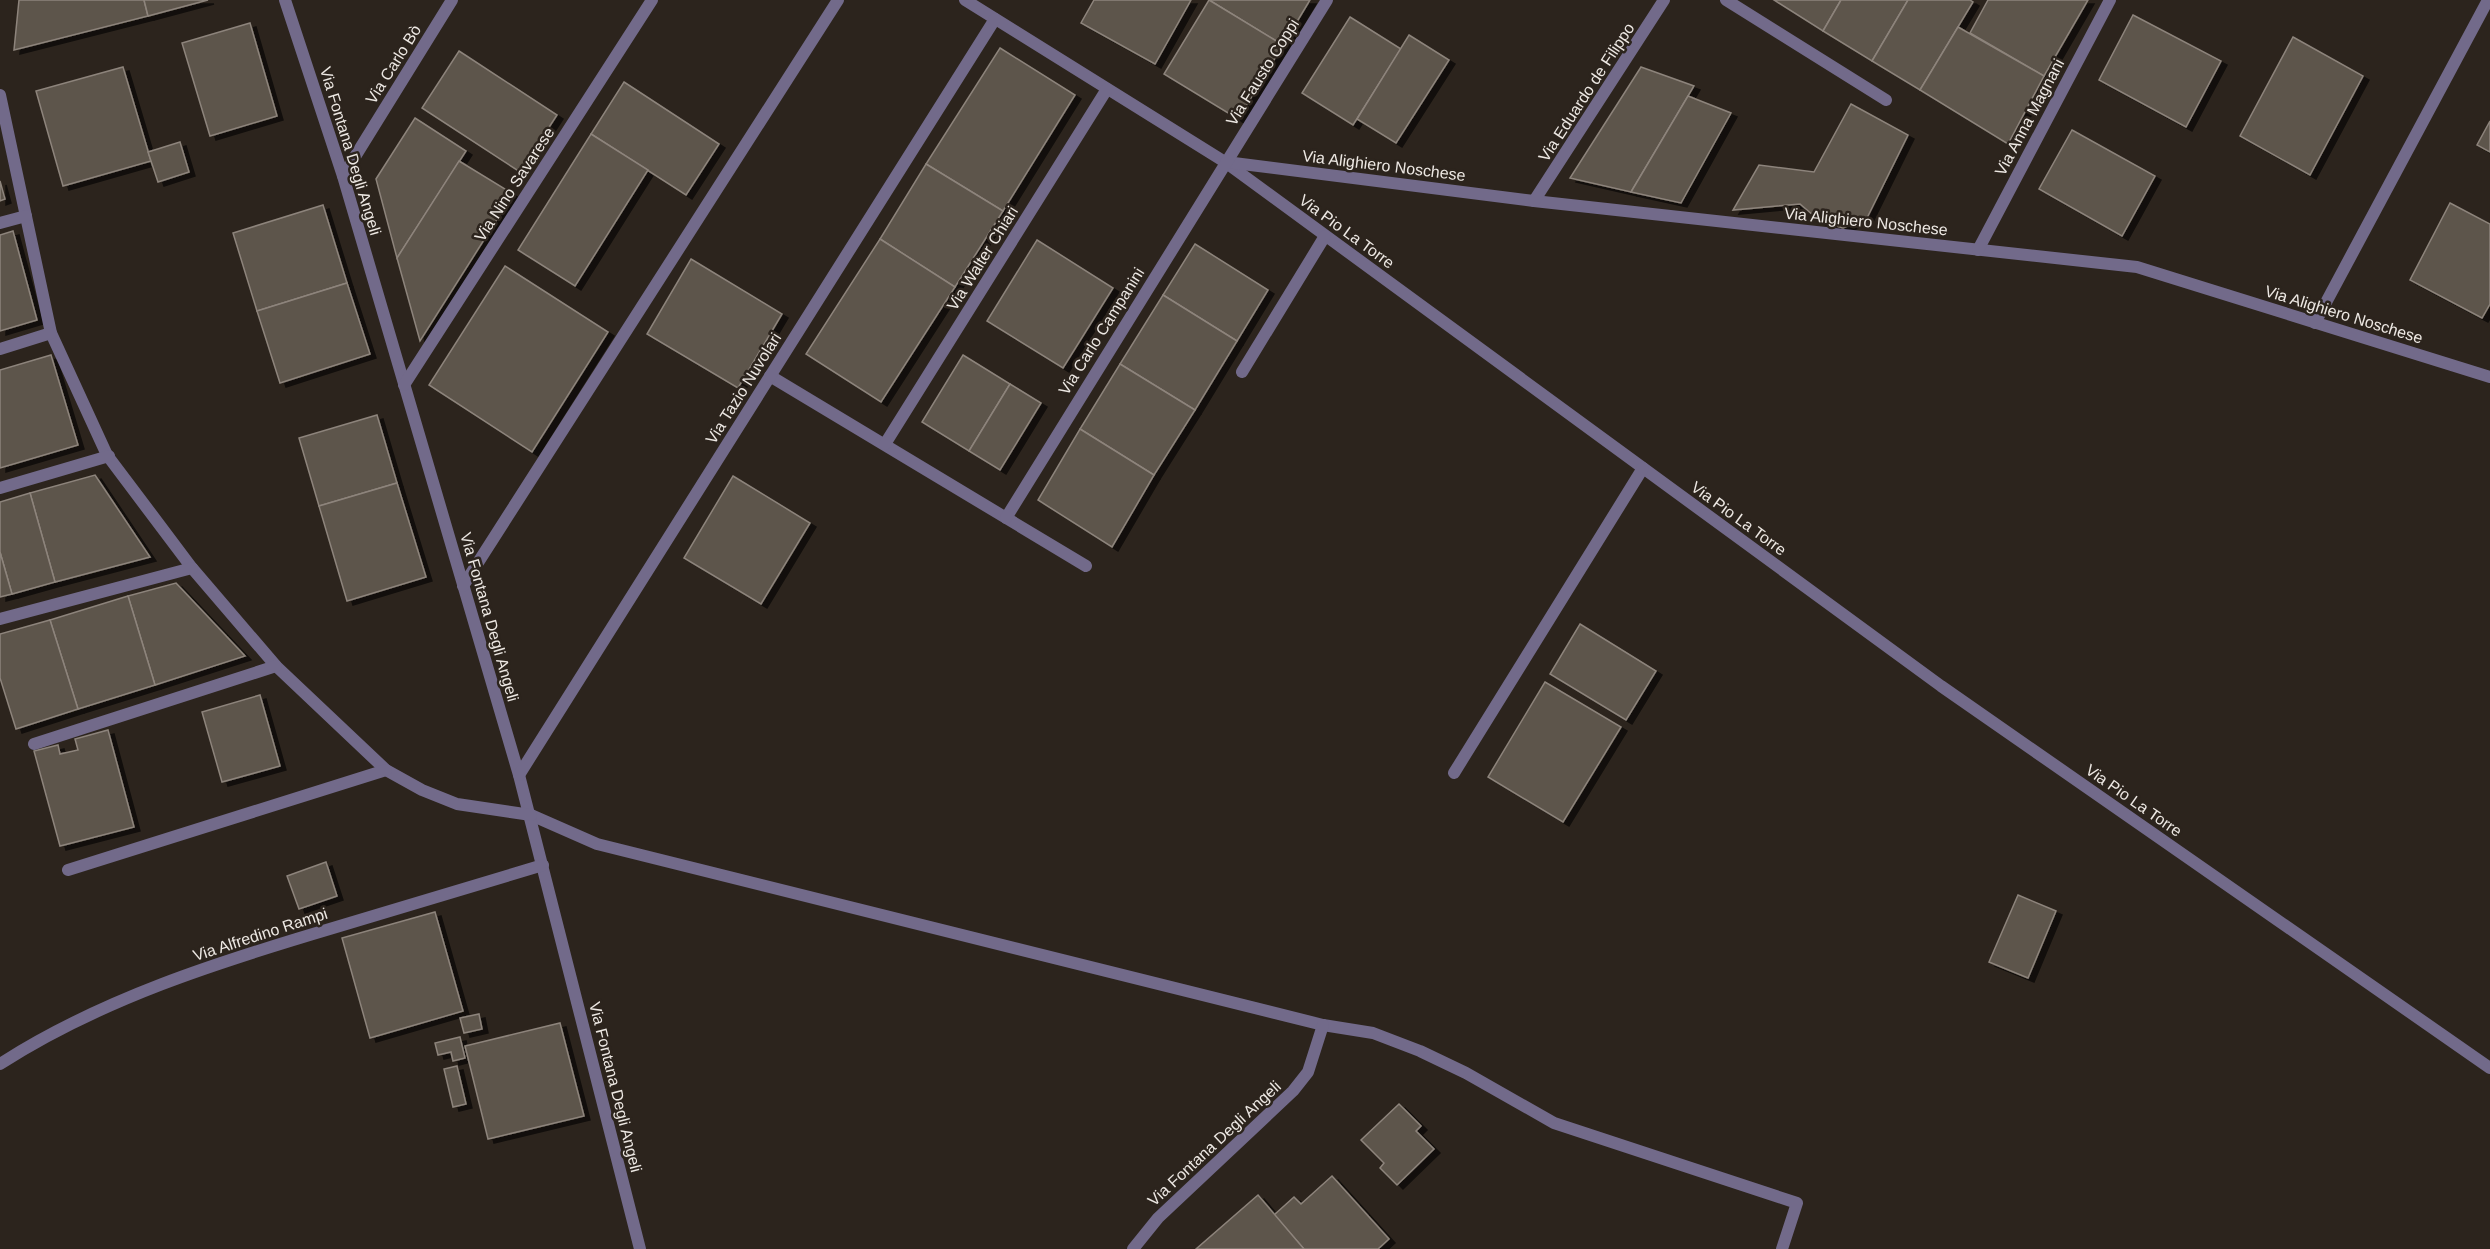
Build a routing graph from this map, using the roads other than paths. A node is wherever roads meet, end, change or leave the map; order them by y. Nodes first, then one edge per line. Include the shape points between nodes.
1 (285, 0) edge
2 (452, 0) edge
3 (652, 0) edge
4 (838, 0) edge
5 (966, 0) edge
6 (1327, 0) edge
7 (1664, 0) edge
8 (1726, 0) edge
9 (2110, 0) edge
10 (2488, 0) edge
11 (995, 19) junction
12 (1107, 89) junction
13 (0, 95) edge
14 (1886, 100) dead end
15 (1225, 162) junction
16 (343, 176) junction
17 (1534, 201) junction
18 (26, 216) junction
19 (0, 223) edge
20 (1325, 236) junction
21 (1978, 250) junction
22 (2315, 323) junction
23 (51, 333) junction
24 (0, 349) edge
25 (1242, 372) dead end
26 (771, 376) junction
27 (2490, 377) edge
28 (404, 385) junction
29 (885, 444) junction
30 (109, 456) junction
31 (1643, 468) junction
32 (0, 488) edge
33 (1006, 518) junction
34 (1086, 566) dead end
35 (192, 568) junction
36 (464, 586) junction
37 (0, 619) edge
38 (276, 666) junction
39 (34, 744) dead end
40 (386, 770) junction
41 (1454, 773) dead end
42 (519, 775) junction
43 (531, 815) junction
44 (543, 865) junction
45 (68, 870) dead end
46 (1323, 1024) junction
47 (0, 1064) edge
48 (2490, 1068) edge
49 (640, 1249) edge
50 (1133, 1249) edge
51 (1782, 1249) edge

1 - 16 street, Via Fontana Degli Angeli
2 - 16 street, Via Carlo Bò
3 - 28 street, Via Nino Savarese
4 - 36 street
5 - 11 street, Via Pio La Torre
6 - 15 street, Via Fausto Coppi
7 - 17 street, Via Eduardo de Filippo
8 - 14 street
9 - 21 street, Via Anna Magnani
10 - 22 street
11 - 12 street, Via Pio La Torre
11 - 26 street, Via Tazio Nuvolari
12 - 15 street, Via Pio La Torre
12 - 29 street, Via Walter Chiari
13 - 18 street
15 - 17 street, Via Alighiero Noschese
15 - 20 street, Via Pio La Torre
15 - 33 street, Via Carlo Campanini
16 - 28 street, Via Fontana Degli Angeli
17 - 21 street, Via Alighiero Noschese
18 - 19 street
18 - 23 street
20 - 25 street
20 - 31 street, Via Pio La Torre
21 - 22 street, Via Alighiero Noschese via 2137,267
22 - 27 street, Via Alighiero Noschese
23 - 24 street
23 - 30 street
26 - 29 street
26 - 42 street, Via Tazio Nuvolari
28 - 36 street, Via Fontana Degli Angeli
29 - 33 street
30 - 32 street
30 - 35 street
31 - 41 street
31 - 48 street, Via Pio La Torre via 1941,686
33 - 34 street
35 - 37 street
35 - 38 street
36 - 42 street, Via Fontana Degli Angeli
38 - 39 street
38 - 40 street
40 - 43 street via 457,804
40 - 45 street
42 - 43 street, Via Fontana Degli Angeli
43 - 44 street, Via Fontana Degli Angeli
43 - 46 street via 597,844
44 - 47 street, Via Alfredino Rampi via 255,951 137,994
44 - 49 street, Via Fontana Degli Angeli
46 - 50 street, Via Fontana Degli Angeli via 1308,1072 1293,1091 1158,1218
46 - 51 street via 1373,1034 1420,1051 1554,1123 1797,1203

